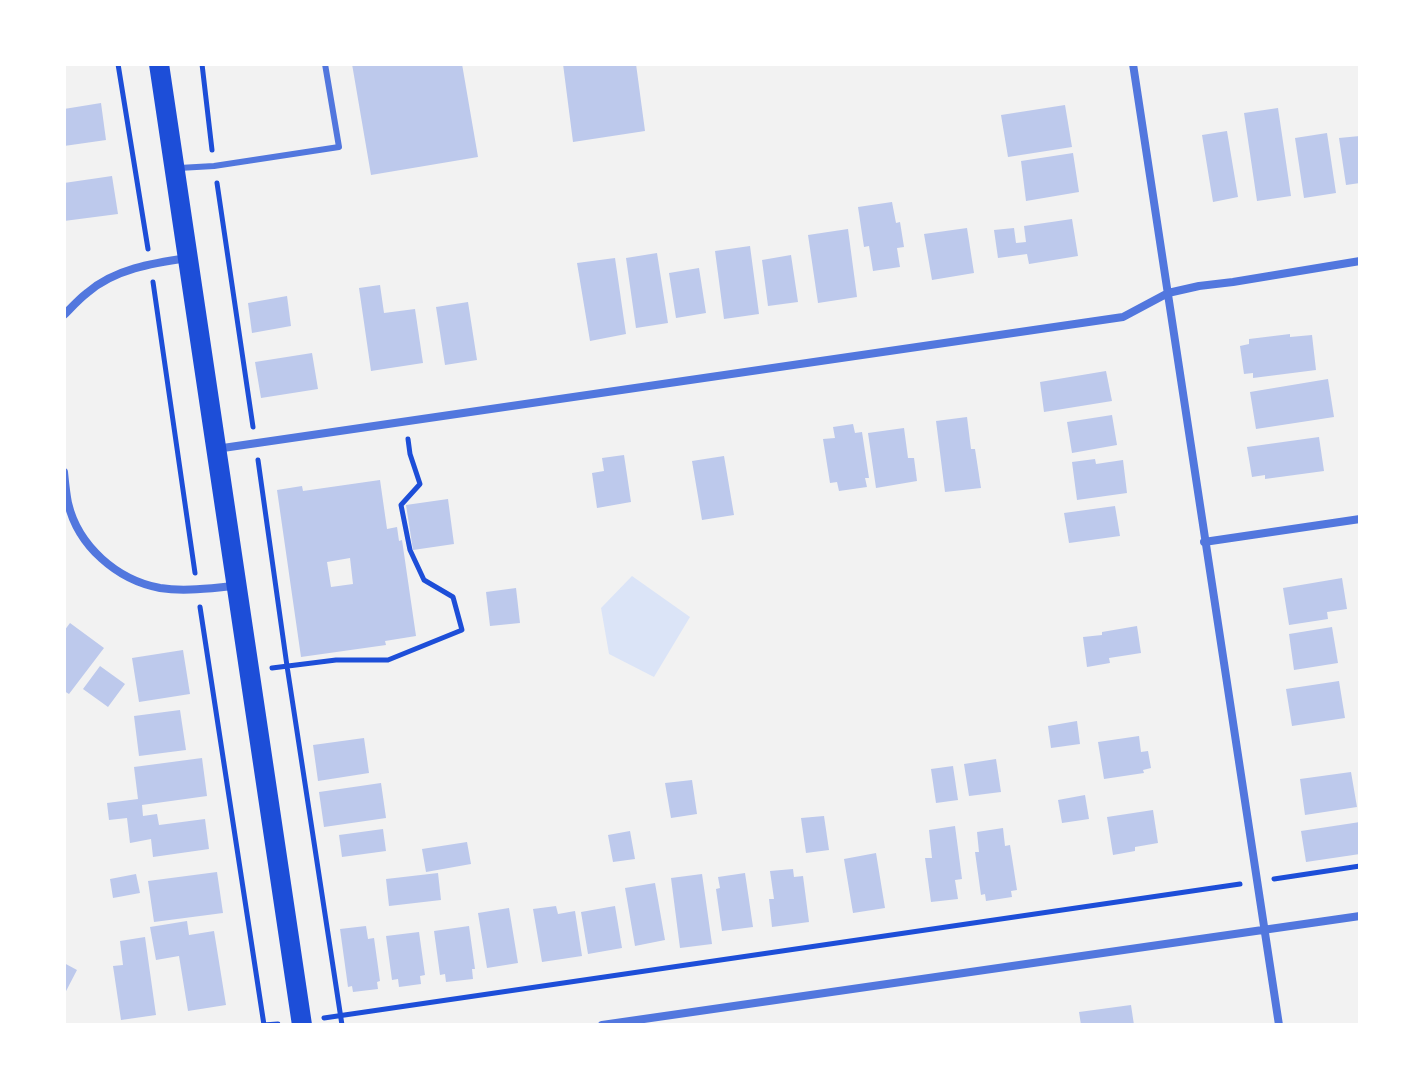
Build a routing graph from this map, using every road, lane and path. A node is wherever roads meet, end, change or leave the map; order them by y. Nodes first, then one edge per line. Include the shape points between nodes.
1 (118, 64) edge
2 (159, 64) edge
3 (202, 64) edge
4 (325, 64) edge
5 (1133, 64) edge
6 (214, 166) junction
7 (175, 168) junction
8 (189, 258) junction
9 (1360, 261) edge
10 (151, 263) junction
11 (1168, 293) junction
12 (64, 315) edge
13 (405, 422) junction
14 (256, 444) junction
15 (216, 449) junction
16 (64, 472) edge
17 (1360, 519) edge
18 (1204, 542) junction
19 (237, 586) junction
20 (197, 589) junction
21 (287, 666) junction
22 (251, 671) junction
23 (1360, 866) edge
24 (1256, 881) junction
25 (1360, 916) edge
26 (1264, 931) junction
27 (341, 1015) junction
28 (302, 1023) edge
29 (264, 1025) edge
30 (342, 1025) edge
31 (602, 1025) edge
32 (1279, 1025) edge

1 - 10 path
2 - 7 main road
3 - 6 path
4 - 6 lane via 339,147
5 - 11 street
6 - 7 lane
6 - 14 path
7 - 8 main road
8 - 10 street
8 - 15 main road
9 - 11 street
10 - 12 street via 89,291
10 - 20 path
11 - 13 street via 1123,317
11 - 18 street
13 - 14 street
13 - 21 path via 420,484 401,505 410,550 424,580 453,597 462,630 388,660
14 - 15 street
14 - 21 path
15 - 19 main road
16 - 20 street via 82,537 105,563 160,588
17 - 18 street
18 - 24 street
19 - 20 street
19 - 22 main road
20 - 29 path
21 - 22 path
21 - 27 path
22 - 28 main road
23 - 24 path
24 - 26 street
24 - 27 path
25 - 26 street
26 - 31 street
26 - 32 street
27 - 28 path
27 - 30 path
28 - 29 path

